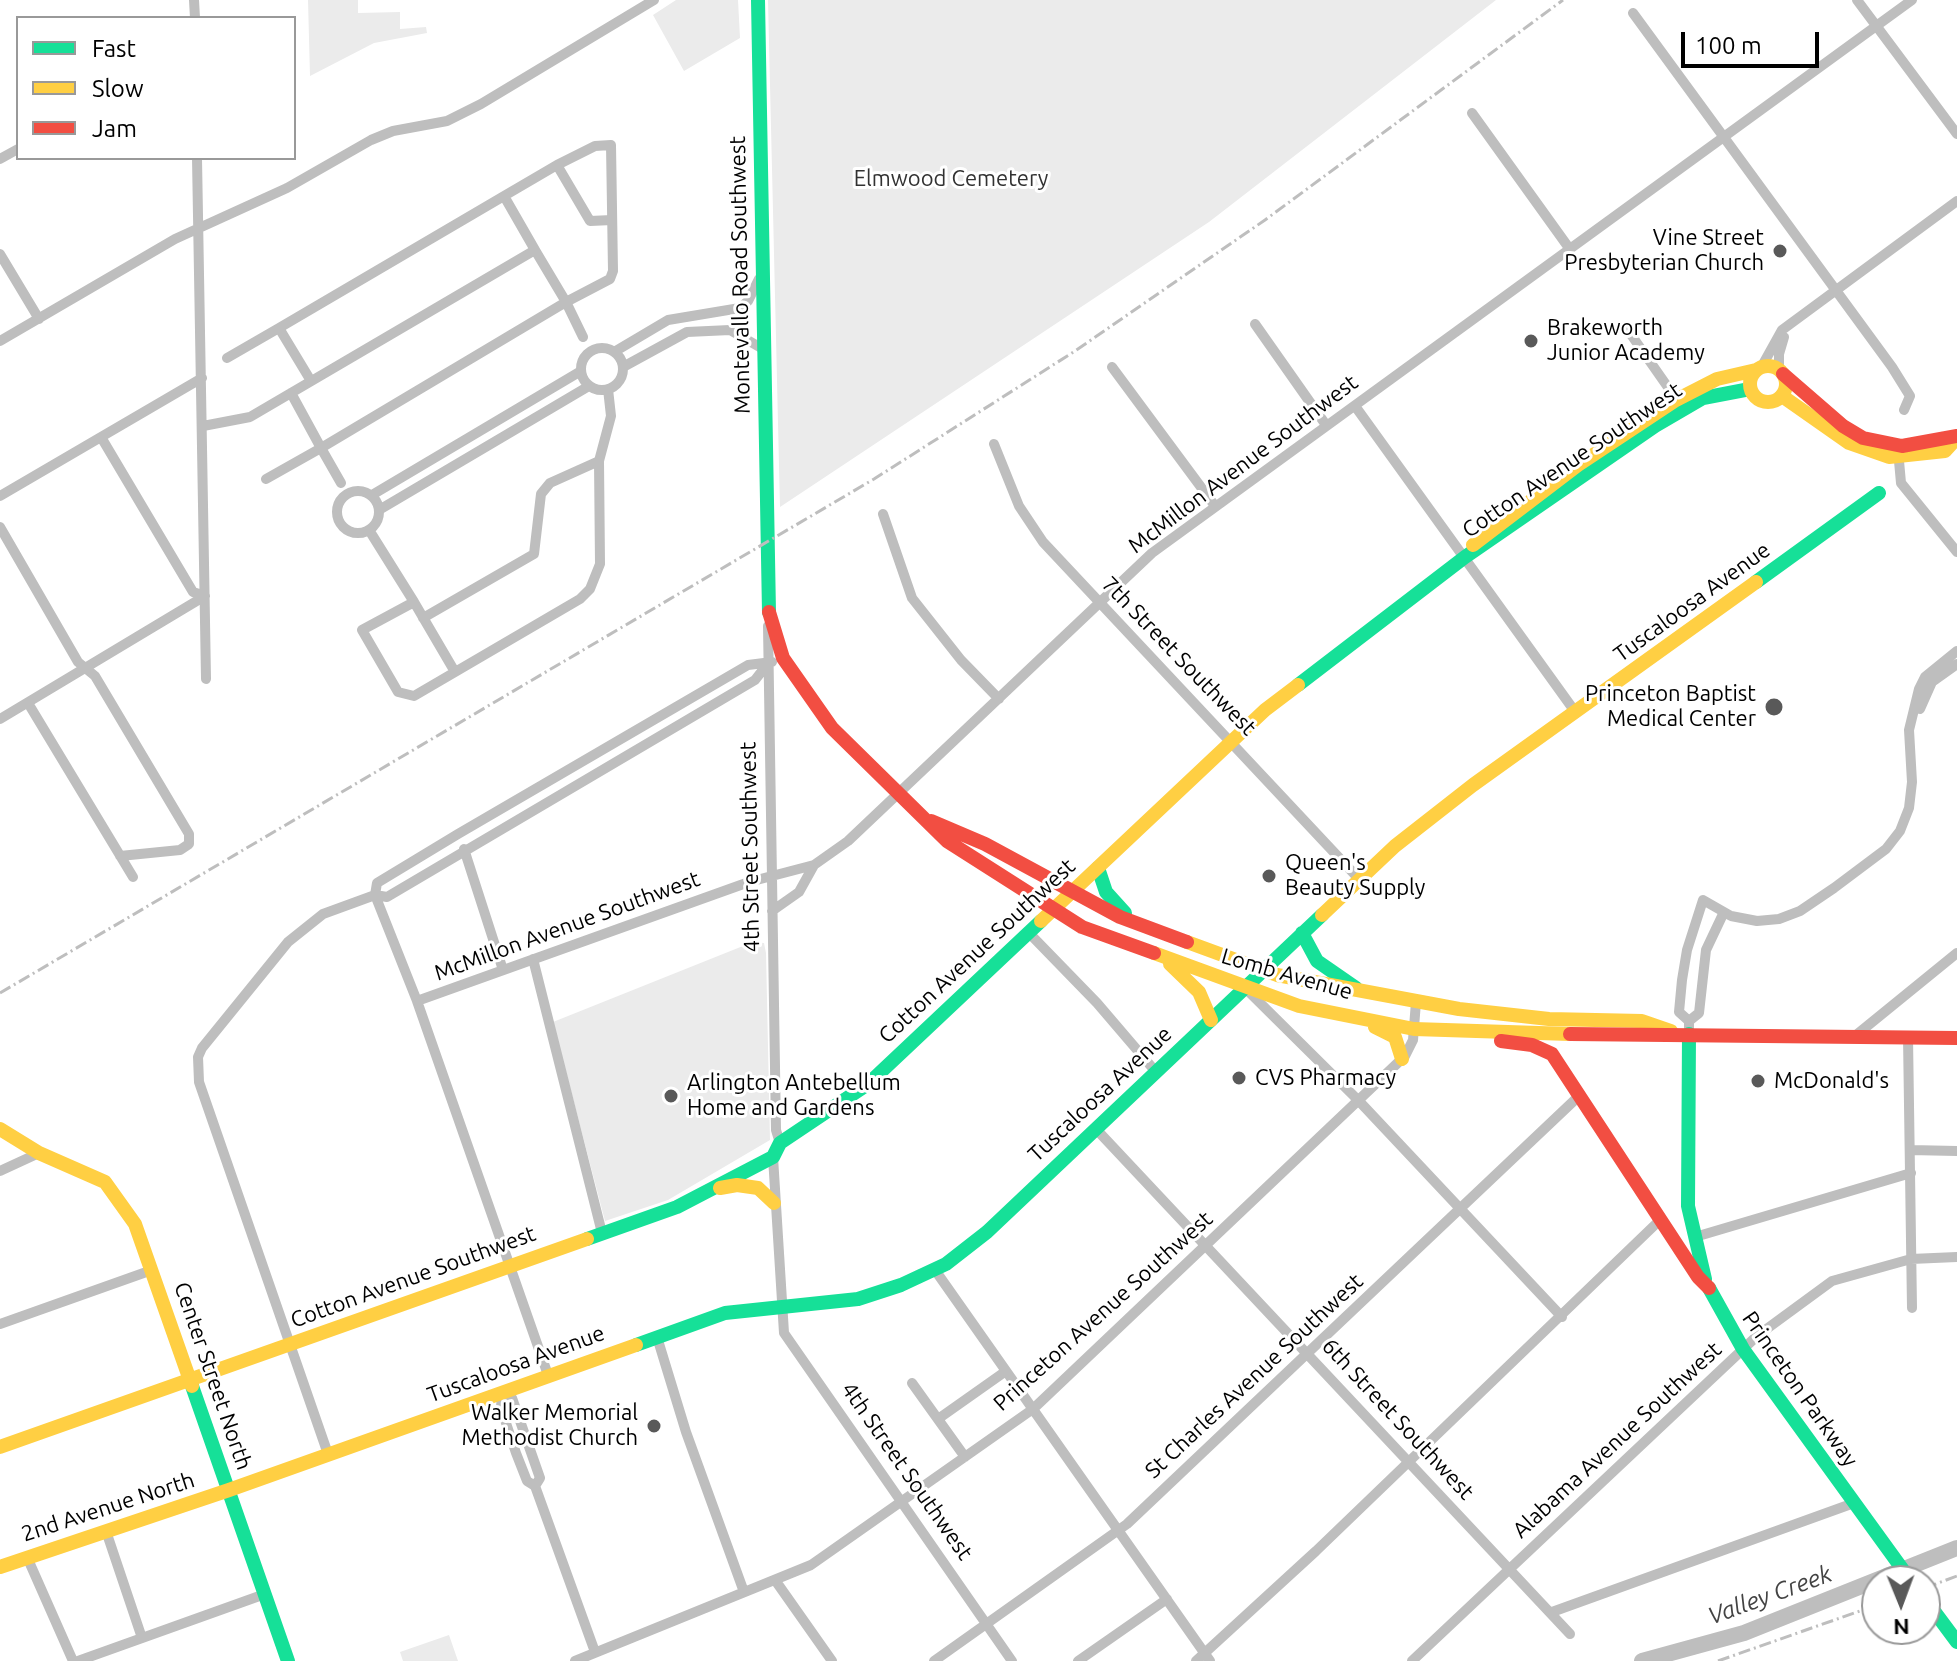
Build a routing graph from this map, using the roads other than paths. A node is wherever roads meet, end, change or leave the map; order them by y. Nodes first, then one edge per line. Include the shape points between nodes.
1 (654, 0) edge
2 (758, 0) edge
3 (1857, 0) edge
4 (1912, 0) edge
5 (1633, 13) dead end
6 (1876, 26) junction
7 (1472, 113) dead end
8 (1957, 134) edge
9 (1724, 137) junction
10 (197, 160) edge
11 (557, 165) junction
12 (504, 196) junction
13 (1957, 201) edge
14 (612, 220) junction
15 (199, 227) junction
16 (1569, 248) junction
17 (535, 250) junction
18 (0, 254) edge
19 (762, 274) junction
20 (1836, 290) junction
21 (566, 302) junction
22 (39, 319) junction
23 (1255, 324) dead end
24 (1625, 326) dead end
25 (1787, 327) junction
26 (279, 328) junction
27 (583, 337) junction
28 (0, 341) edge
29 (598, 348) junction
30 (763, 349) junction
31 (614, 352) junction
32 (586, 354) junction
33 (227, 358) dead end
34 (623, 367) junction
35 (1112, 367) dead end
36 (1759, 368) junction
37 (581, 371) junction
38 (1781, 371) junction
39 (202, 378) junction
40 (311, 381) junction
41 (589, 386) junction
42 (608, 389) junction
43 (1750, 389) junction
44 (291, 393) junction
45 (1782, 396) junction
46 (1679, 404) junction
47 (1355, 406) junction
48 (1904, 410) dead end
49 (1326, 425) junction
50 (203, 426) junction
51 (101, 437) junction
52 (1957, 437) edge
53 (994, 444) dead end
54 (321, 448) junction
55 (1898, 451) junction
56 (599, 461) junction
57 (266, 479) dead end
58 (341, 483) junction
59 (353, 491) junction
60 (1879, 493) dead end
61 (372, 495) junction
62 (0, 496) edge
63 (342, 498) junction
64 (1215, 506) junction
65 (379, 510) junction
66 (883, 514) dead end
67 (0, 527) edge
68 (369, 530) junction
69 (1957, 552) edge
70 (1465, 557) junction
71 (205, 596) junction
72 (766, 601) joint
73 (414, 602) junction
74 (1098, 602) junction
75 (423, 618) junction
76 (1957, 651) edge
77 (1957, 658) edge
78 (776, 660) junction
79 (1957, 664) edge
80 (87, 668) junction
81 (1944, 671) junction
82 (455, 672) junction
83 (206, 679) dead end
84 (999, 699) junction
85 (28, 703) junction
86 (1576, 713) junction
87 (0, 719) edge
88 (632, 733) junction
89 (1911, 741) junction
90 (1231, 742) junction
91 (641, 746) junction
92 (899, 792) junction
93 (501, 808) junction
94 (927, 819) junction
95 (511, 822) junction
96 (464, 849) junction
97 (120, 856) junction
98 (814, 865) junction
99 (1098, 868) junction
100 (133, 877) dead end
101 (771, 877) junction
102 (1359, 879) junction
103 (1073, 892) junction
104 (375, 895) junction
105 (772, 911) junction
106 (1053, 911) junction
107 (1724, 912) junction
108 (1138, 924) junction
109 (1029, 933) junction
110 (1302, 933) junction
111 (1957, 953) edge
112 (1686, 958) junction
113 (533, 959) junction
114 (1164, 959) junction
115 (1704, 963) junction
116 (503, 970) junction
117 (1263, 971) junction
118 (1245, 988) junction
119 (1364, 992) junction
120 (417, 1001) junction
121 (1416, 1002) junction
122 (1345, 1015) junction
123 (1211, 1020) junction
124 (1414, 1029) junction
125 (1685, 1029) junction
126 (1454, 1031) junction
127 (1855, 1036) junction
128 (1908, 1037) junction
129 (1957, 1038) edge
130 (1402, 1059) junction
131 (1156, 1072) junction
132 (1580, 1095) junction
133 (1358, 1100) junction
134 (0, 1129) edge
135 (1096, 1129) junction
136 (780, 1143) junction
137 (1910, 1150) junction
138 (1957, 1151) edge
139 (39, 1153) junction
140 (773, 1157) junction
141 (0, 1171) edge
142 (1911, 1173) junction
143 (708, 1191) junction
144 (774, 1203) junction
145 (1460, 1208) junction
146 (1661, 1219) junction
147 (602, 1233) junction
148 (1695, 1237) junction
149 (1206, 1245) junction
150 (1957, 1257) edge
151 (1911, 1259) junction
152 (509, 1267) junction
153 (152, 1270) junction
154 (935, 1270) junction
155 (1706, 1283) junction
156 (780, 1305) junction
157 (1912, 1308) dead end
158 (1562, 1317) junction
159 (0, 1324) edge
160 (657, 1337) junction
161 (290, 1345) junction
162 (1743, 1349) junction
163 (1308, 1353) junction
164 (1006, 1371) junction
165 (548, 1375) junction
166 (192, 1380) junction
167 (912, 1383) dead end
168 (502, 1393) junction
169 (1033, 1409) junction
170 (938, 1419) junction
171 (0, 1447) edge
172 (328, 1454) junction
173 (965, 1457) junction
174 (1410, 1461) junction
175 (229, 1490) junction
176 (900, 1501) junction
177 (1854, 1503) junction
178 (106, 1531) junction
179 (1119, 1531) junction
180 (27, 1557) junction
181 (1900, 1565) edge
182 (0, 1567) edge
183 (1511, 1568) junction
184 (775, 1580) junction
185 (744, 1592) junction
186 (265, 1594) junction
187 (1167, 1599) junction
188 (1552, 1612) junction
189 (1941, 1620) edge
190 (986, 1624) junction
191 (1570, 1634) dead end
192 (142, 1638) junction
193 (1957, 1642) edge
194 (595, 1652) junction
195 (1203, 1659) edge
196 (75, 1661) edge
197 (288, 1661) edge
198 (575, 1661) edge
199 (832, 1661) edge
200 (934, 1661) edge
201 (1012, 1661) edge
202 (1078, 1661) edge
203 (1412, 1661) edge

1 - 15 street via 447,121 371,140 287,188
2 - 19 street, Montevallo Road Southwest
3 - 6 street
4 - 6 street, McMillon Avenue Southwest
5 - 9 street
6 - 8 street
6 - 9 street, McMillon Avenue Southwest
7 - 16 street
9 - 16 street, McMillon Avenue Southwest
9 - 20 street
10 - 15 street
11 - 12 street
11 - 14 street via 590,221
11 - 14 street via 595,146 611,145
12 - 17 street
12 - 26 street
13 - 20 street
14 - 21 street via 610,279
15 - 22 street
15 - 39 street
16 - 47 street, McMillon Avenue Southwest
17 - 21 street
17 - 40 street
18 - 22 street
19 - 30 street, Montevallo Road Southwest
19 - 31 street via 740,308 668,320
20 - 25 street
20 - 48 street via 1910,396
21 - 27 street
21 - 54 street
22 - 28 street
23 - 49 street
24 - 46 street
25 - 36 street
25 - 38 street via 1779,349
26 - 33 street
26 - 40 street
27 - 29 street
27 - 32 street
29 - 31 street
29 - 32 street
30 - 34 street via 730,330 687,332
30 - 72 street, Montevallo Road Southwest
31 - 34 street
32 - 37 street
34 - 42 street via 619,380
35 - 64 street
36 - 38 street
36 - 43 street
36 - 46 street, Cotton Avenue Southwest via 1717,379
37 - 41 street
37 - 61 street
38 - 45 street via 1786,385
38 - 55 street via 1843,426
39 - 50 street
39 - 51 street
40 - 44 street
41 - 42 street
41 - 65 street
42 - 56 street via 611,416
43 - 45 street via 1765,402
43 - 46 street, Cotton Avenue Southwest
44 - 50 street via 250,417
44 - 54 street
45 - 55 street via 1849,443
46 - 70 street, Cotton Avenue Southwest via 1578,465 1472,545
47 - 49 street, McMillon Avenue Southwest
47 - 70 street
49 - 64 street, McMillon Avenue Southwest
50 - 71 street
51 - 62 street
51 - 71 street via 193,592
52 - 55 street via 1945,451
53 - 74 street, 7th Street Southwest via 1026,520
54 - 57 street
54 - 58 street
55 - 69 street via 1901,483
56 - 75 street via 550,483 541,494 534,554
56 - 82 street via 600,564 590,589
58 - 59 street
58 - 63 street
59 - 61 street
59 - 63 street
60 - 86 street, Tuscaloosa Avenue
61 - 65 street
63 - 68 street via 337,515 343,527 355,533
64 - 74 street, McMillon Avenue Southwest
65 - 68 street
66 - 84 street via 912,598
67 - 80 street via 78,662
68 - 73 street
70 - 86 street
70 - 90 street, Cotton Avenue Southwest via 1265,710
71 - 80 street
71 - 83 street
72 - 78 street, Lomb Avenue
73 - 75 street
73 - 82 street via 362,630 398,692 414,696
74 - 84 street, McMillon Avenue Southwest
74 - 90 street, 7th Street Southwest
75 - 82 street
76 - 89 street via 1912,690 1904,727
77 - 81 street
78 - 88 street via 748,665
78 - 91 street via 755,680
78 - 92 street, Lomb Avenue via 861,760
78 - 101 street, 4th Street Southwest
79 - 81 street
80 - 85 street
80 - 97 street via 191,840 180,850
81 - 89 street via 1926,692
84 - 92 street, McMillon Avenue Southwest
85 - 87 street
85 - 97 street
86 - 102 street, Tuscaloosa Avenue via 1450,803
88 - 91 street
88 - 93 street
89 - 107 street via 1909,808 1886,849 1800,911 1757,921
90 - 99 street, Cotton Avenue Southwest
90 - 102 street, 7th Street Southwest
91 - 95 street
92 - 94 street, Lomb Avenue
92 - 98 street, McMillon Avenue Southwest
93 - 95 street
93 - 104 street via 377,883
94 - 103 street, Lomb Avenue
94 - 106 street, Lomb Avenue via 969,858
95 - 96 street
96 - 104 street via 387,897
96 - 116 street
97 - 100 street
98 - 101 street, McMillon Avenue Southwest
98 - 105 street via 799,892
99 - 103 street, Cotton Avenue Southwest
99 - 108 street via 1113,902
101 - 105 street, 4th Street Southwest
101 - 113 street, McMillon Avenue Southwest
102 - 110 street, Tuscaloosa Avenue
103 - 106 street, Cotton Avenue Southwest
103 - 108 street, Lomb Avenue
104 - 120 street
104 - 161 street via 323,914 288,942 198,1057 199,1082
105 - 136 street, 4th Street Southwest
106 - 109 street, Cotton Avenue Southwest
106 - 114 street, Lomb Avenue
107 - 112 street via 1703,900
107 - 115 street
108 - 117 street, Lomb Avenue
109 - 131 street
109 - 136 street, Cotton Avenue Southwest via 868,1084
110 - 117 street, Tuscaloosa Avenue
110 - 119 street via 1317,961
111 - 127 street
112 - 115 street
112 - 125 street via 1679,1012
113 - 116 street, McMillon Avenue Southwest
113 - 147 street
114 - 118 street, Lomb Avenue
114 - 123 street via 1199,992
115 - 125 street via 1699,1013
116 - 120 street, McMillon Avenue Southwest
117 - 118 street, Tuscaloosa Avenue
117 - 119 street, Lomb Avenue
118 - 122 street, Lomb Avenue
118 - 123 street, Tuscaloosa Avenue
118 - 133 street
119 - 121 street, Lomb Avenue
120 - 152 street
121 - 124 street, Princeton Avenue Southwest
121 - 125 street, Lomb Avenue
122 - 124 street, Lomb Avenue
122 - 130 street via 1395,1037
123 - 131 street, Tuscaloosa Avenue
124 - 126 street, Lomb Avenue
124 - 130 street, Princeton Avenue Southwest
125 - 126 street, Lomb Avenue
125 - 127 street, Lomb Avenue
125 - 148 street via 1688,1206
126 - 132 street via 1532,1045 1552,1054
127 - 128 street, Lomb Avenue
128 - 129 street, Lomb Avenue
128 - 137 street
130 - 133 street, Princeton Avenue Southwest
131 - 135 street, Tuscaloosa Avenue
132 - 145 street, St Charles Avenue Southwest
132 - 146 street
133 - 145 street
133 - 149 street, Princeton Avenue Southwest
134 - 139 street, Center Street North
135 - 149 street, 6th Street Southwest
135 - 154 street, Tuscaloosa Avenue via 985,1234
136 - 140 street, Cotton Avenue Southwest
137 - 138 street
137 - 142 street
139 - 141 street
139 - 153 street, Center Street North via 105,1182 135,1224
140 - 143 street, Cotton Avenue Southwest
140 - 144 street, 4th Street Southwest
142 - 148 street
142 - 151 street
143 - 144 street via 749,1186
143 - 147 street, Cotton Avenue Southwest
144 - 156 street, 4th Street Southwest
145 - 158 street
145 - 163 street, St Charles Avenue Southwest
146 - 155 street, Princeton Parkway
146 - 158 street
147 - 152 street, Cotton Avenue Southwest
148 - 155 street
149 - 163 street, 6th Street Southwest
149 - 169 street, Princeton Avenue Southwest
150 - 151 street, Alabama Avenue Southwest
151 - 157 street
151 - 162 street, Alabama Avenue Southwest via 1832,1281
152 - 161 street, Cotton Avenue Southwest
152 - 165 street
153 - 159 street
153 - 166 street, Center Street North
154 - 156 street, Tuscaloosa Avenue via 858,1299
154 - 164 street
155 - 162 street, Princeton Parkway
156 - 160 street, Tuscaloosa Avenue via 725,1313
156 - 176 street, 4th Street Southwest via 784,1333
158 - 174 street
160 - 165 street, Tuscaloosa Avenue
160 - 185 street
161 - 166 street, Cotton Avenue Southwest
161 - 172 street
162 - 177 street, Princeton Parkway
162 - 183 street, Alabama Avenue Southwest
163 - 174 street, 6th Street Southwest
163 - 179 street, St Charles Avenue Southwest
164 - 169 street
164 - 170 street
165 - 168 street, Tuscaloosa Avenue
166 - 171 street, Cotton Avenue Southwest
166 - 175 street, Center Street North
167 - 170 street
168 - 172 street, Tuscaloosa Avenue
168 - 194 street via 512,1398 540,1478 535,1486
169 - 173 street, Princeton Avenue Southwest
169 - 179 street
170 - 173 street
172 - 175 street, Tuscaloosa Avenue
173 - 176 street, Princeton Avenue Southwest
174 - 183 street, 6th Street Southwest
174 - 195 street
175 - 178 street, 2nd Avenue North
175 - 186 street, Center Street North
176 - 184 street, Princeton Avenue Southwest via 811,1565
176 - 190 street, 4th Street Southwest
177 - 181 street, Princeton Parkway
177 - 188 street
178 - 180 street, 2nd Avenue North
178 - 192 street
179 - 187 street
179 - 190 street, St Charles Avenue Southwest
180 - 182 street, 2nd Avenue North
180 - 196 street
183 - 188 street, 6th Street Southwest
183 - 203 street, Alabama Avenue Southwest
184 - 185 street, Princeton Avenue Southwest
184 - 199 street
185 - 194 street, Princeton Avenue Southwest
186 - 192 street
186 - 197 street, Center Street North
187 - 195 street
187 - 202 street
188 - 191 street, 6th Street Southwest
189 - 193 street
190 - 200 street, St Charles Avenue Southwest
190 - 201 street, 4th Street Southwest
192 - 196 street
194 - 198 street, Princeton Avenue Southwest

